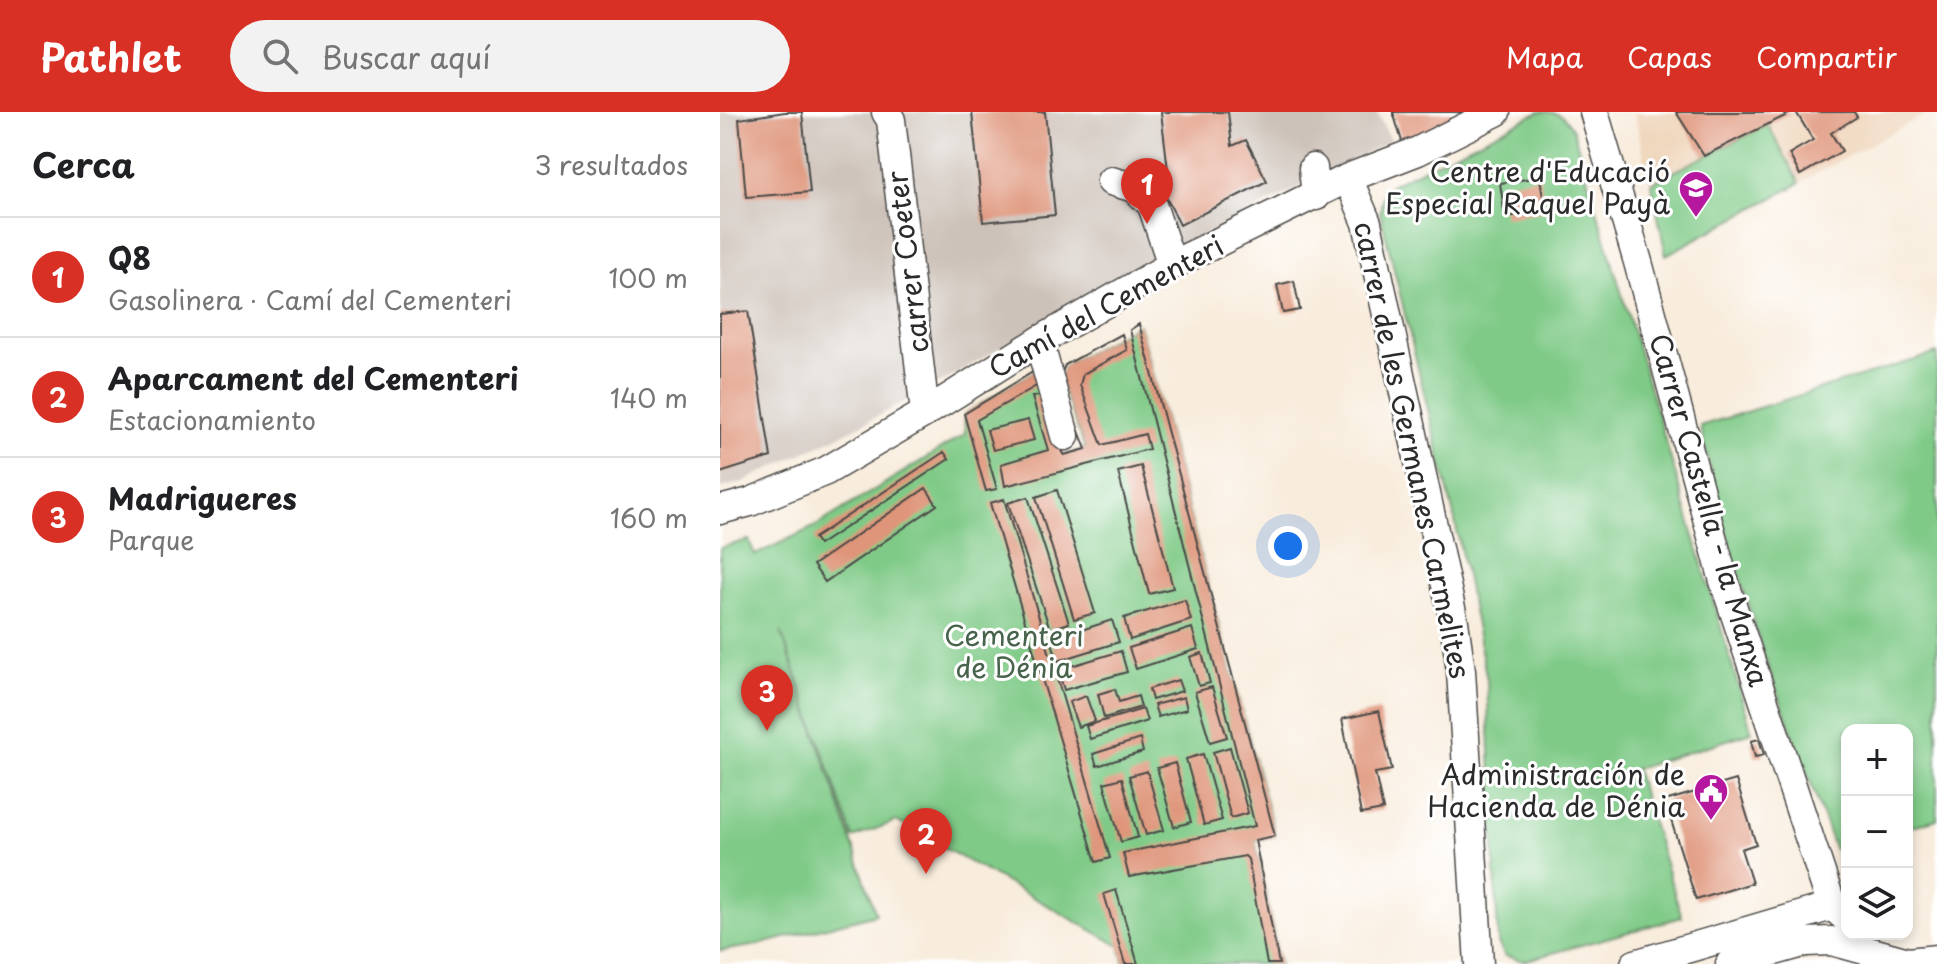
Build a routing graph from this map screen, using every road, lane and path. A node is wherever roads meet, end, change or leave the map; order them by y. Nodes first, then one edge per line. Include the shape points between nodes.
1 (886, 112) edge
2 (1496, 112) edge
3 (1594, 112) edge
4 (1348, 178) junction
5 (1111, 181) dead end
6 (1172, 265) junction
7 (1039, 341) junction
8 (925, 413) junction
9 (1065, 436) dead end
10 (720, 510) edge
11 (1839, 913) edge
12 (1891, 940) edge
13 (1937, 952) edge
14 (1937, 959) edge
15 (1479, 964) edge
16 (1635, 964) edge
17 (1730, 964) edge

1 - 8 street, carrer Coeter
2 - 4 street, Camí del Cementeri
3 - 11 street, Carrer Castella - la Manxa via 1724,581
4 - 6 street, Camí del Cementeri via 1315,182
4 - 15 street, carrer de les Germanes Carmelites via 1367,223 1454,622 1465,703
5 - 6 street via 1135,188 1152,205
6 - 7 street, Camí del Cementeri
7 - 8 street, Camí del Cementeri
7 - 9 street
8 - 10 street, Camí del Cementeri via 826,471
11 - 16 street
12 - 13 street
14 - 17 street via 1908,962 1832,941 1806,942

